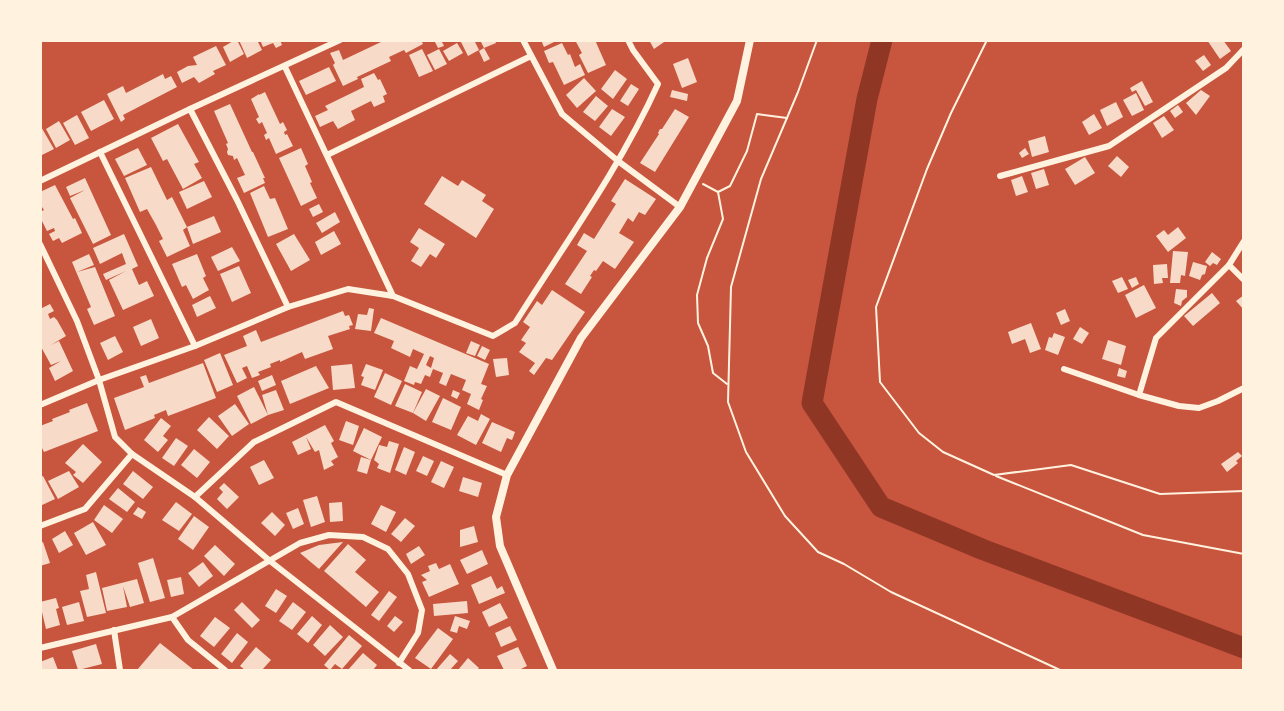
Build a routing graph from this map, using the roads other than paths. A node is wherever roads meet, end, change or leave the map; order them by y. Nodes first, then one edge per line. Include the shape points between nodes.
1 (340, 40) edge
2 (524, 40) edge
3 (628, 40) edge
4 (750, 40) edge
5 (1244, 49) edge
6 (531, 56) junction
7 (285, 67) junction
8 (190, 109) junction
9 (100, 152) junction
10 (327, 155) junction
11 (618, 161) junction
12 (1000, 176) dead end
13 (40, 182) edge
14 (680, 207) junction
15 (1244, 241) edge
16 (40, 244) edge
17 (1229, 265) junction
18 (1244, 280) edge
19 (393, 296) junction
20 (288, 307) junction
21 (195, 346) junction
22 (1064, 369) dead end
23 (99, 380) junction
24 (1244, 388) edge
25 (1139, 395) junction
26 (40, 405) edge
27 (132, 454) junction
28 (507, 475) junction
29 (195, 497) junction
30 (40, 526) edge
31 (270, 561) junction
32 (172, 617) junction
33 (114, 630) junction
34 (40, 648) edge
35 (399, 663) junction
36 (120, 670) edge
37 (225, 670) edge
38 (409, 670) edge
39 (554, 670) edge

1 - 7 street
2 - 6 street
3 - 11 street via 658,84
4 - 14 street via 737,101
5 - 12 street via 1226,68 1108,146
6 - 10 street
6 - 11 street via 562,114
7 - 8 street
7 - 10 street
8 - 9 street
8 - 20 street
9 - 13 street
9 - 21 street
10 - 19 street
11 - 14 street
11 - 19 street via 515,323 493,336
14 - 28 street via 580,338
15 - 17 street
16 - 23 street via 77,321
17 - 18 street
17 - 25 street via 1156,338
19 - 20 street via 348,289
20 - 21 street
21 - 23 street
22 - 25 street
23 - 26 street
23 - 27 street via 116,437
24 - 25 street via 1199,408
27 - 29 street
27 - 30 street via 85,509
28 - 29 street via 336,402 254,442
28 - 39 street via 496,517 500,546
29 - 31 street
31 - 32 street
31 - 35 street
31 - 35 street via 300,543 329,535 363,537 387,549 408,574 422,610 418,633
32 - 33 street
32 - 37 street via 188,640
33 - 34 street
33 - 36 street
35 - 38 street

